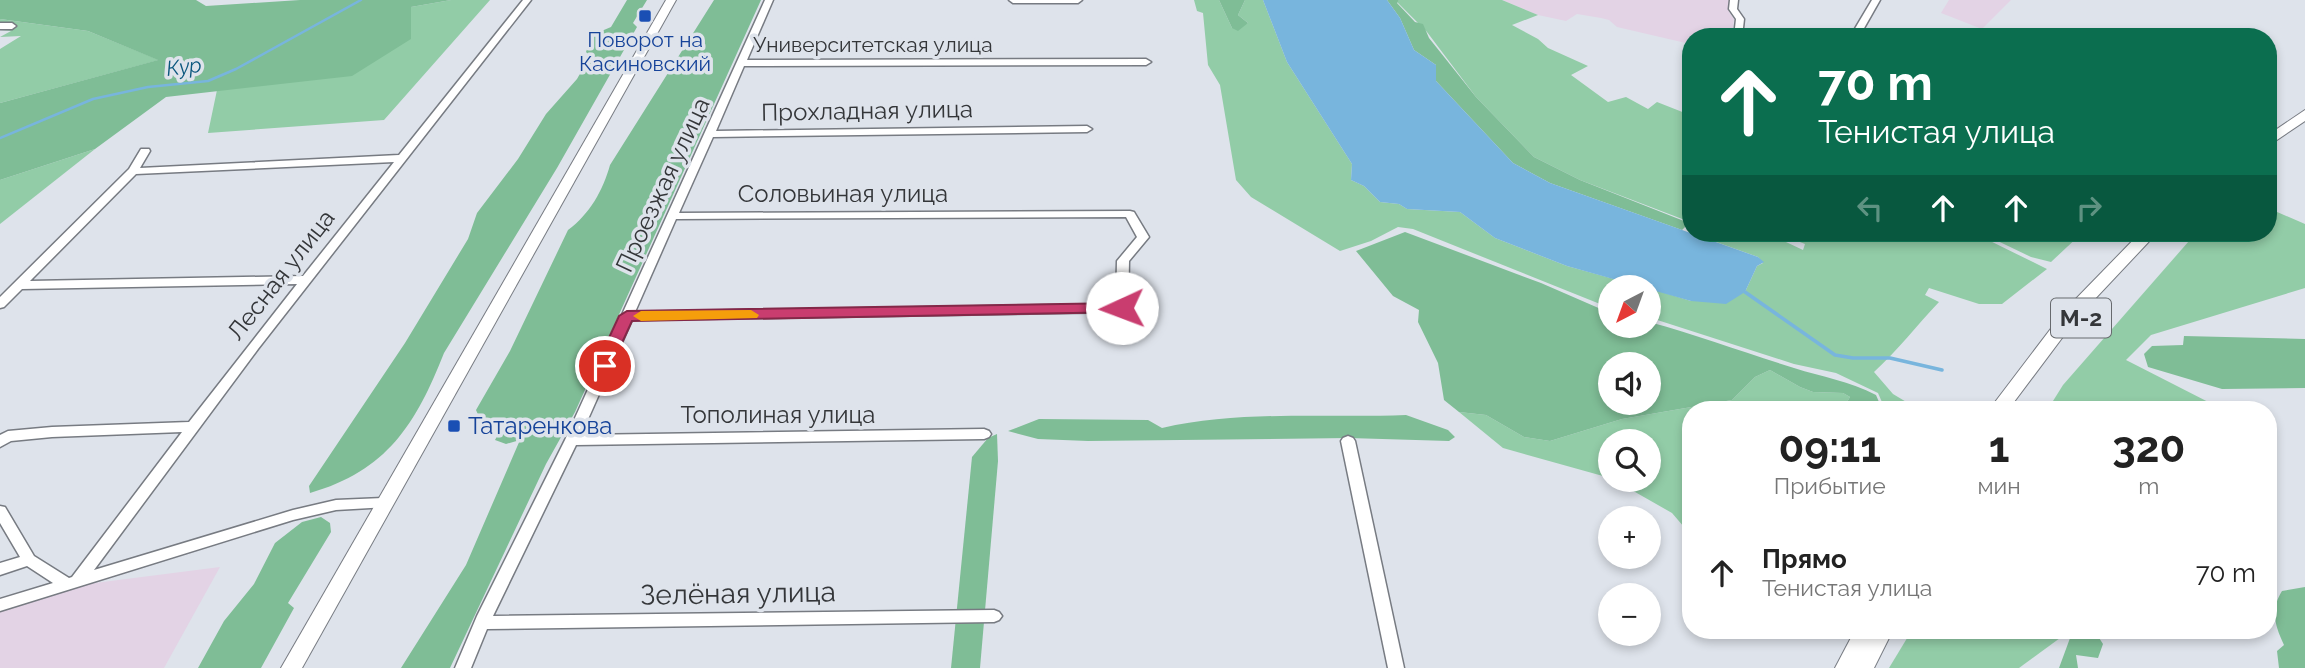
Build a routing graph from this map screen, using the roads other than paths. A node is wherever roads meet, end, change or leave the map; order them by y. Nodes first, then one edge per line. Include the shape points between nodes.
1 (527, 0) edge
2 (671, 0) edge
3 (769, 0) edge
4 (1013, 0) edge
5 (1078, 0) edge
6 (1734, 0) edge
7 (1876, 0) edge
8 (0, 26) edge
9 (12, 26) dead end
10 (1739, 28) edge
11 (1859, 28) edge
12 (1146, 62) dead end
13 (741, 63) junction
14 (2305, 104) edge
15 (2305, 114) edge
16 (2277, 124) edge
17 (1087, 129) dead end
18 (711, 134) junction
19 (2277, 135) edge
20 (145, 151) dead end
21 (403, 158) junction
22 (133, 171) junction
23 (671, 216) junction
24 (2140, 242) edge
25 (2149, 242) edge
26 (306, 280) junction
27 (19, 285) junction
28 (0, 304) edge
29 (627, 316) junction
30 (2005, 401) edge
31 (2019, 401) edge
32 (191, 427) junction
33 (984, 434) dead end
34 (572, 440) junction
35 (0, 442) edge
36 (1348, 442) dead end
37 (383, 503) junction
38 (0, 511) edge
39 (29, 560) junction
40 (0, 569) edge
41 (72, 584) junction
42 (0, 606) edge
43 (994, 615) dead end
44 (482, 623) junction
45 (1861, 639) edge
46 (1877, 639) edge
47 (291, 668) edge
48 (463, 668) edge
49 (1396, 668) edge
50 (1846, 668) edge
51 (1862, 668) edge

1 - 21 street, Лесная улица
2 - 37 main road
3 - 13 street, Университетская улица
4 - 5 street
6 - 10 street via 1732,9 1740,19
7 - 11 street
8 - 9 street
12 - 13 street, Университетская улица
13 - 18 street, Проезжая улица
14 - 16 highway
15 - 19 highway
17 - 18 street, Прохладная улица
18 - 23 street, Проезжая улица
20 - 22 street
21 - 22 street
21 - 26 street, Лесная улица
22 - 27 street
23 - 29 street, Проезжая улица
23 - 29 street, Соловьиная улица via 1130,214 1143,237 1123,261 1122,308
24 - 30 highway via 2071,314
25 - 31 highway, М-2 via 2050,354
26 - 27 street
26 - 32 street, Лесная улица
27 - 28 street
29 - 34 street, Проезжая улица
32 - 35 street via 41,433 8,436
32 - 41 street, Лесная улица
33 - 34 street, Тополиная улица
34 - 44 street, Проезжая улица
36 - 49 street
37 - 41 street via 336,505 293,515
37 - 47 main road
38 - 39 street
39 - 40 street
39 - 41 street
41 - 42 street
43 - 44 street, Зелёная улица
44 - 48 street, Проезжая улица
45 - 50 highway
46 - 51 highway

